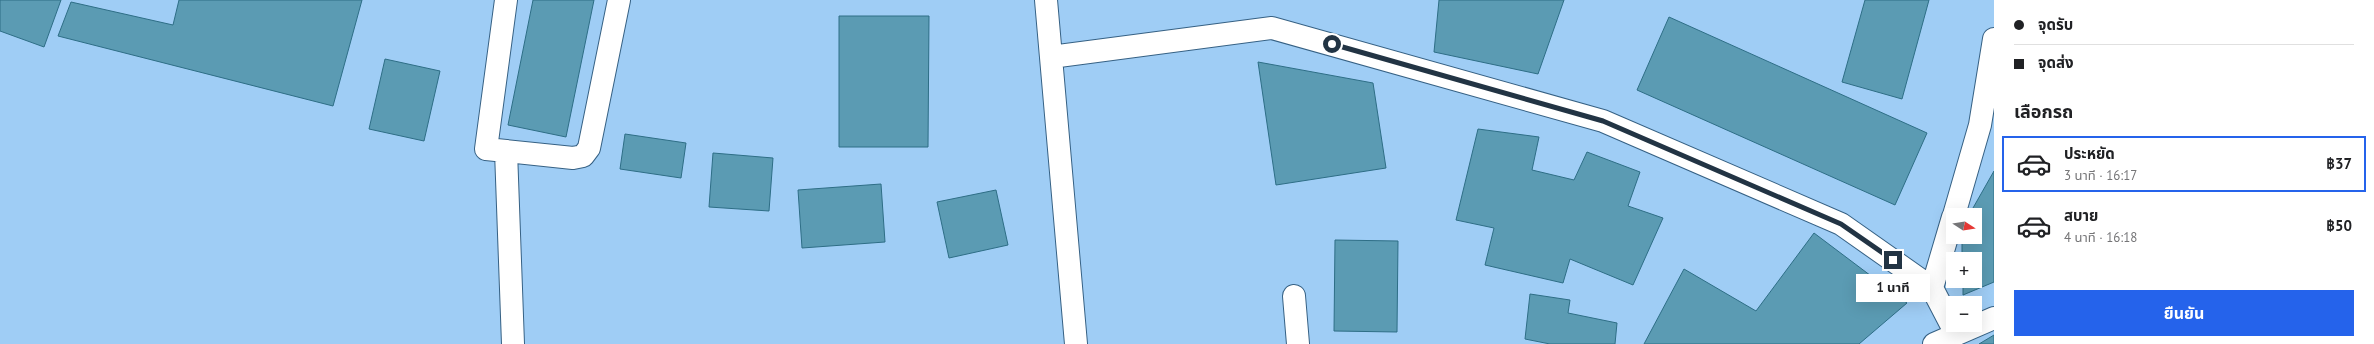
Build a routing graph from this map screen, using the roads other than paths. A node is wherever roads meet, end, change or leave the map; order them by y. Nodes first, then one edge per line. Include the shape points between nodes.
1 (506, 0) edge
2 (619, 0) edge
3 (1046, 0) edge
4 (1994, 39) edge
5 (1051, 56) junction
6 (506, 151) junction
7 (1955, 208) edge
8 (1946, 240) edge
9 (1932, 288) junction
10 (1294, 296) dead end
11 (1994, 318) edge
12 (1956, 334) junction
13 (513, 344) edge
14 (1076, 344) edge
15 (1298, 344) edge
16 (1934, 344) edge

1 - 6 street via 486,149
2 - 6 street via 589,148 583,156 573,158
3 - 5 street
4 - 7 street via 1980,125
5 - 9 street via 1272,28 1603,121 1841,224
5 - 14 street
6 - 13 street
8 - 9 street
9 - 12 street
10 - 15 street
11 - 12 street
12 - 16 street

